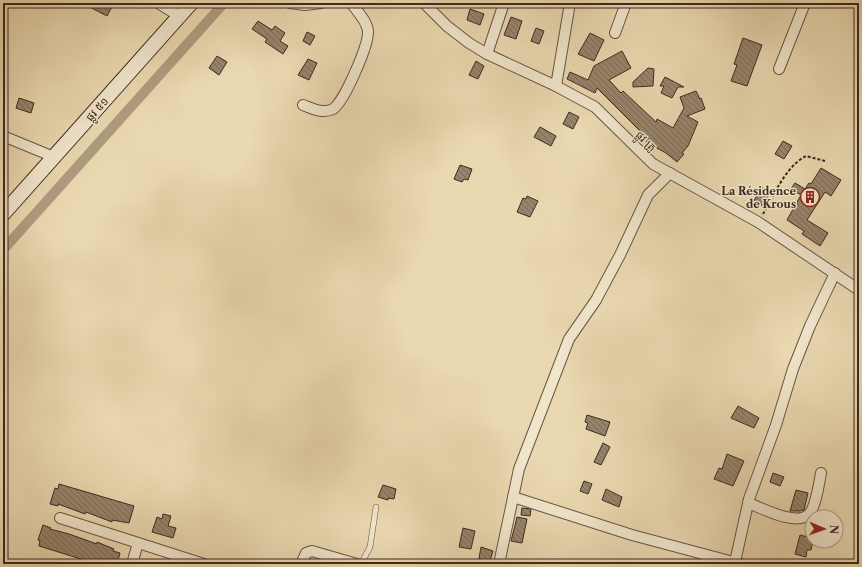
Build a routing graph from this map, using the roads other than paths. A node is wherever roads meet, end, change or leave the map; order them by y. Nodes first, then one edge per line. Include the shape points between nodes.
1 (158, 3) edge
2 (191, 3) edge
3 (290, 3) edge
4 (321, 3) edge
5 (351, 3) edge
6 (424, 3) edge
7 (504, 3) edge
8 (570, 3) edge
9 (626, 3) edge
10 (805, 3) edge
11 (179, 16) junction
12 (615, 33) dead end
13 (487, 54) junction
14 (779, 69) dead end
15 (556, 86) junction
16 (303, 105) dead end
17 (3, 136) edge
18 (54, 157) junction
19 (670, 173) junction
20 (3, 214) edge
21 (835, 273) junction
22 (859, 290) edge
23 (821, 473) dead end
24 (513, 497) junction
25 (748, 503) junction
26 (376, 507) dead end
27 (60, 518) dead end
28 (138, 543) junction
29 (738, 563) edge
30 (132, 564) edge
31 (204, 564) edge
32 (301, 564) edge
33 (356, 564) edge
34 (362, 564) edge
35 (499, 564) edge

1 - 11 street
2 - 11 main road, ផ្លូវ ៥១
3 - 4 street
5 - 16 street via 368,31 351,80 340,102 334,108 325,112
6 - 13 street, ផ្លូវ គ្រូ via 457,35
7 - 13 street
8 - 15 street
9 - 12 street
10 - 14 street
11 - 18 main road, ផ្លូវ ៥១
13 - 15 street, ផ្លូវ គ្រូ
15 - 19 street, ផ្លូវ គ្រូ via 595,107 646,158
17 - 18 street
18 - 20 main road, ផ្លូវ ៥១
19 - 21 street, ផ្លូវ គ្រូ via 758,222
19 - 24 street via 648,195 599,294 569,339 519,469
21 - 22 street, ផ្លូវ គ្រូ
21 - 25 street via 793,369
23 - 25 street via 813,507 804,517 788,518
24 - 29 street via 632,535
24 - 35 street
25 - 29 street
26 - 34 lane via 370,547
27 - 28 street
28 - 30 street
28 - 31 street
32 - 33 street via 306,553 312,551

